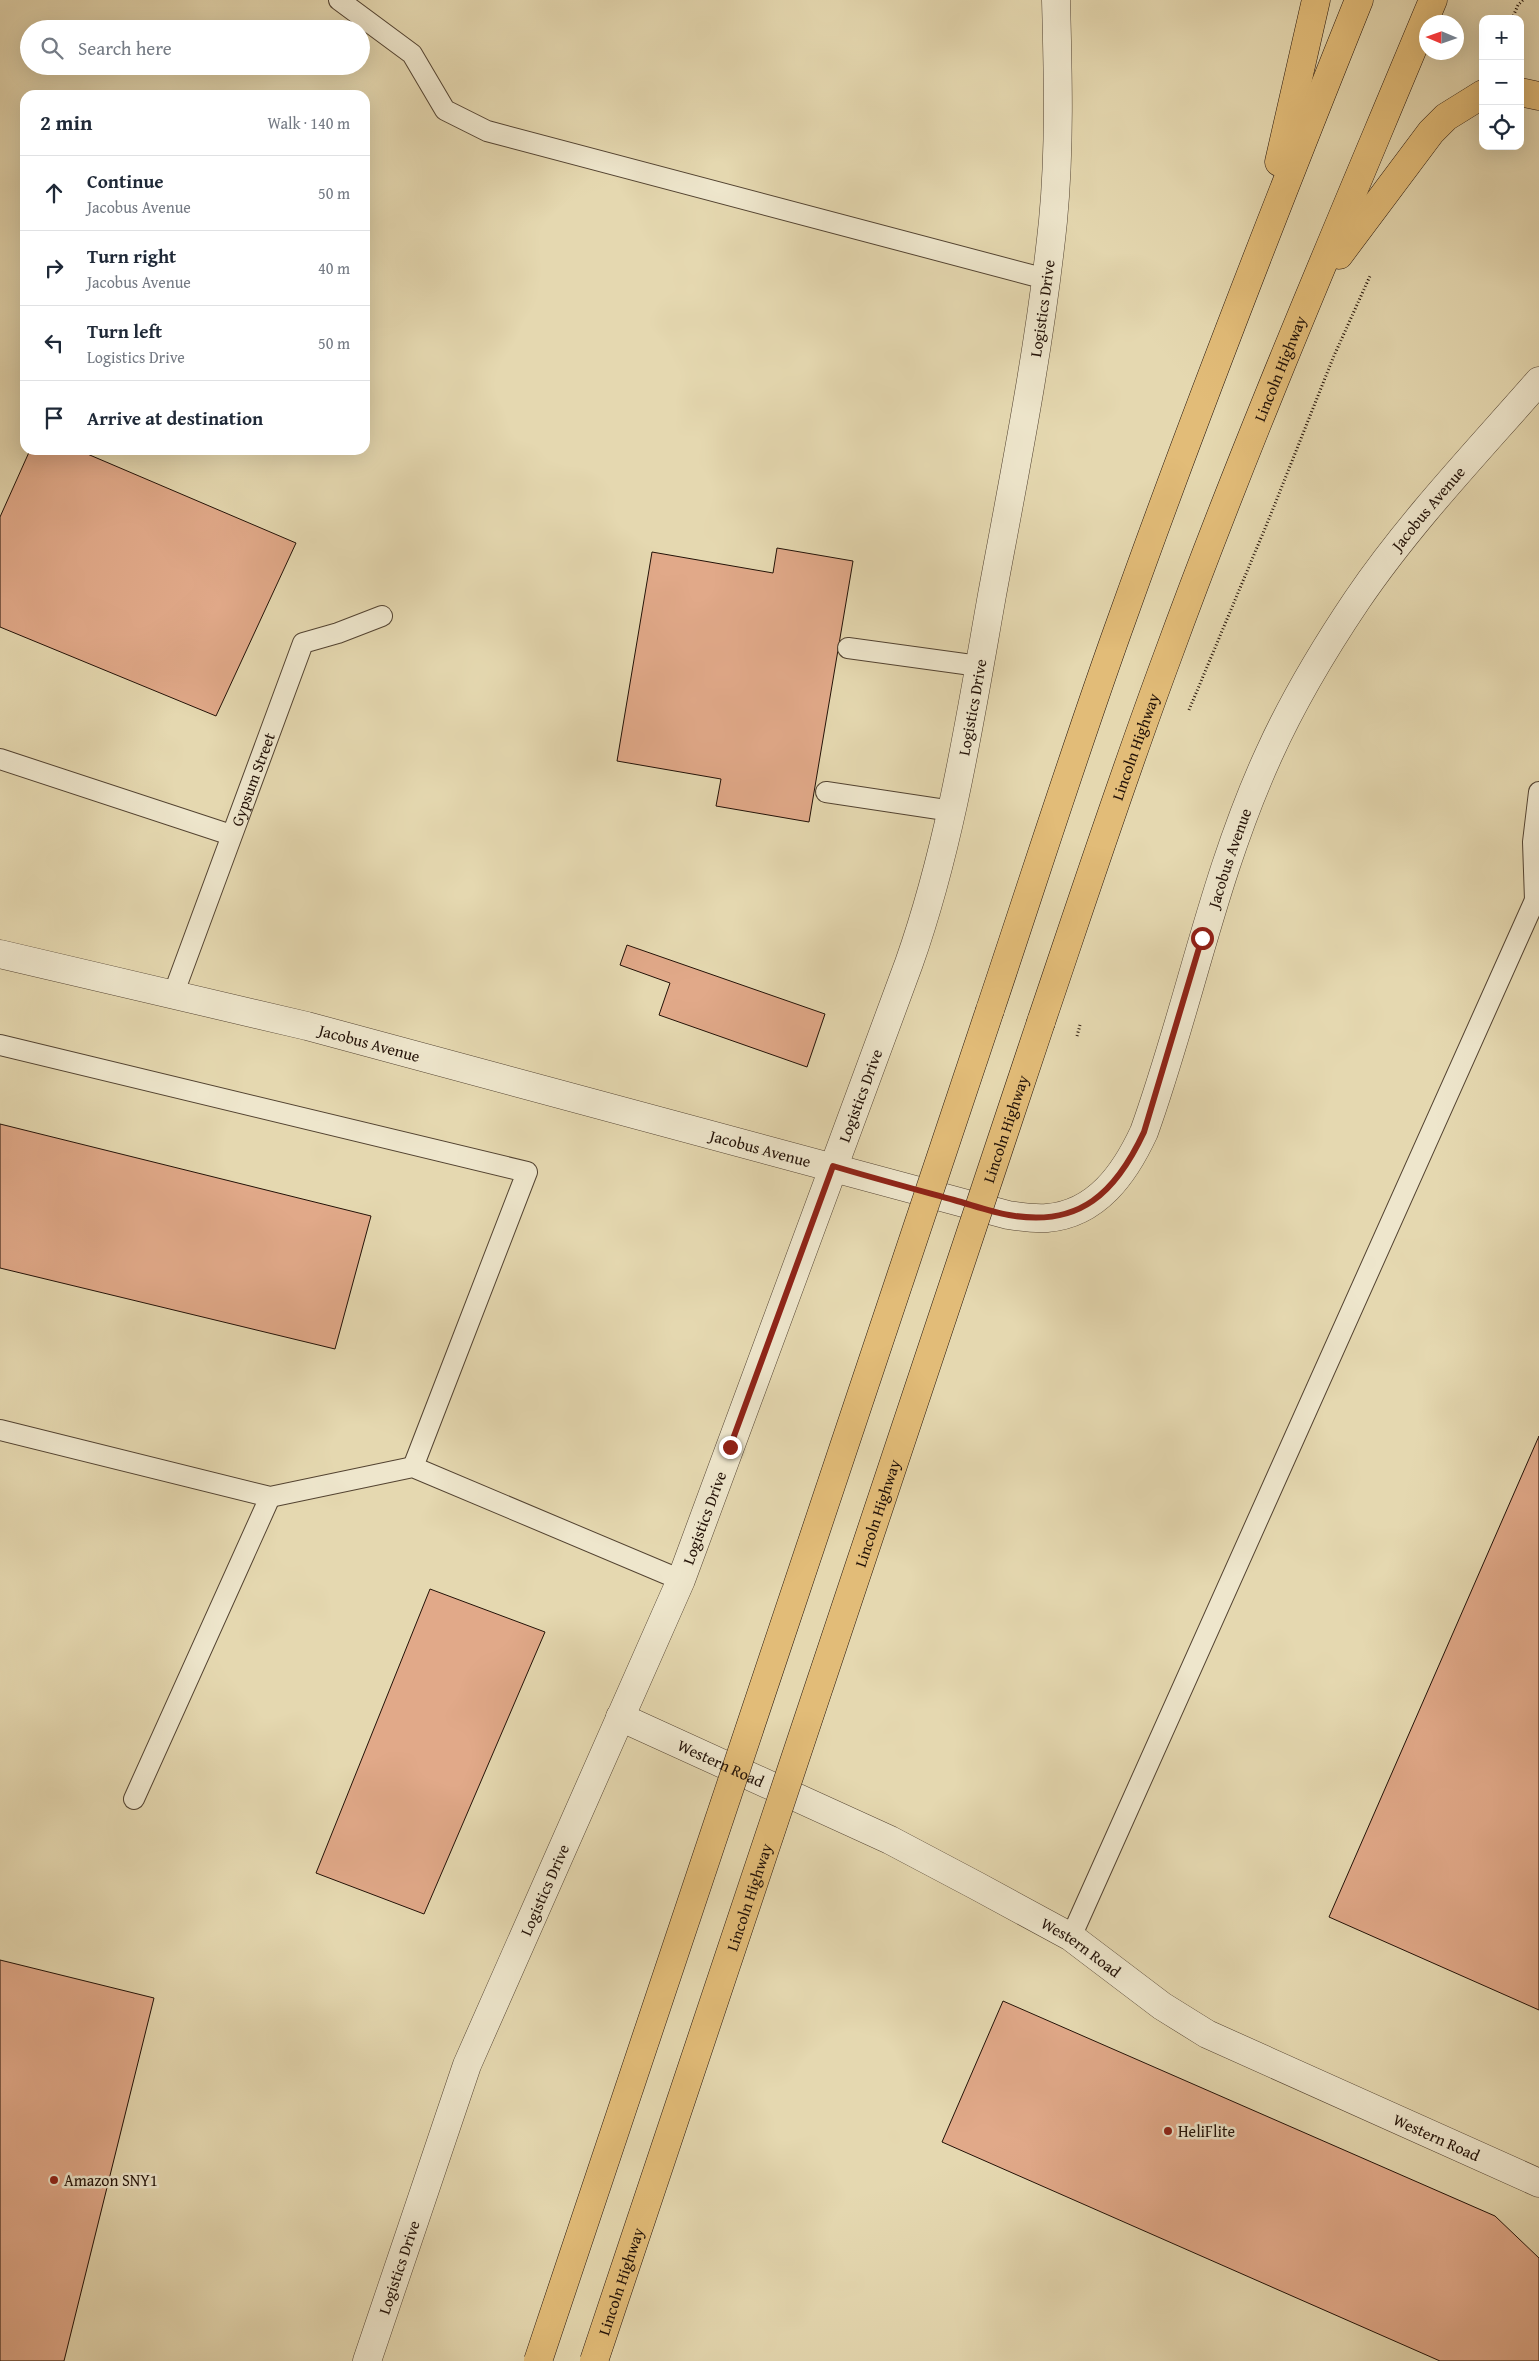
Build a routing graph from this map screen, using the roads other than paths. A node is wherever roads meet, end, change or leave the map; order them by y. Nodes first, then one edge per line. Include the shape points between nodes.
1 (339, 0) edge
2 (1056, 0) edge
3 (1316, 0) edge
4 (1359, 0) edge
5 (1433, 0) edge
6 (366, 20) edge
7 (370, 23) edge
8 (1524, 93) edge
9 (1479, 96) edge
10 (1539, 96) edge
11 (1260, 248) junction
12 (1046, 280) junction
13 (1314, 289) junction
14 (1539, 381) edge
15 (382, 616) dead end
16 (848, 648) dead end
17 (979, 666) junction
18 (0, 759) edge
19 (826, 792) dead end
20 (1539, 792) edge
21 (952, 811) junction
22 (231, 835) junction
23 (1537, 901) edge
24 (0, 954) edge
25 (173, 995) junction
26 (0, 1045) edge
27 (833, 1166) junction
28 (0, 1430) edge
29 (413, 1467) junction
30 (270, 1497) junction
31 (681, 1580) junction
32 (620, 1717) junction
33 (134, 1799) dead end
34 (1071, 1937) junction
35 (1539, 2183) edge
36 (366, 2361) edge
37 (538, 2361) edge
38 (594, 2361) edge

1 - 6 lane
2 - 12 street, Logistics Drive via 1056,157
3 - 11 highway
4 - 11 highway
5 - 13 highway, Lincoln Highway
7 - 12 lane via 412,54 445,110 487,131
8 - 10 highway
9 - 13 highway via 1431,132
11 - 37 highway, bridge via 1122,618
12 - 17 street, Logistics Drive via 1028,399
13 - 38 highway, Lincoln Highway, bridge via 1238,472 1107,827
14 - 27 street, Jacobus Avenue via 1396,547 1357,600 1296,700 1269,754 1224,868 1144,1132 1133,1156 1108,1188 1086,1206 1068,1214 1030,1218 1008,1215
15 - 22 lane, Gypsum Street via 303,643
16 - 17 lane
17 - 21 street, Logistics Drive
18 - 22 lane
19 - 21 lane
20 - 23 lane via 1533,842
21 - 27 street, Logistics Drive via 923,924
22 - 25 lane, Gypsum Street
23 - 34 lane
24 - 25 street, Jacobus Avenue
25 - 27 street, Jacobus Avenue via 307,1026
26 - 29 lane via 527,1172
27 - 31 street, Logistics Drive
28 - 30 lane
29 - 30 lane
29 - 31 lane
30 - 33 lane
31 - 32 street, Logistics Drive
32 - 34 street, Western Road via 890,1840
32 - 36 street, Logistics Drive via 466,2065
34 - 35 street, Western Road via 1162,2006 1207,2034

